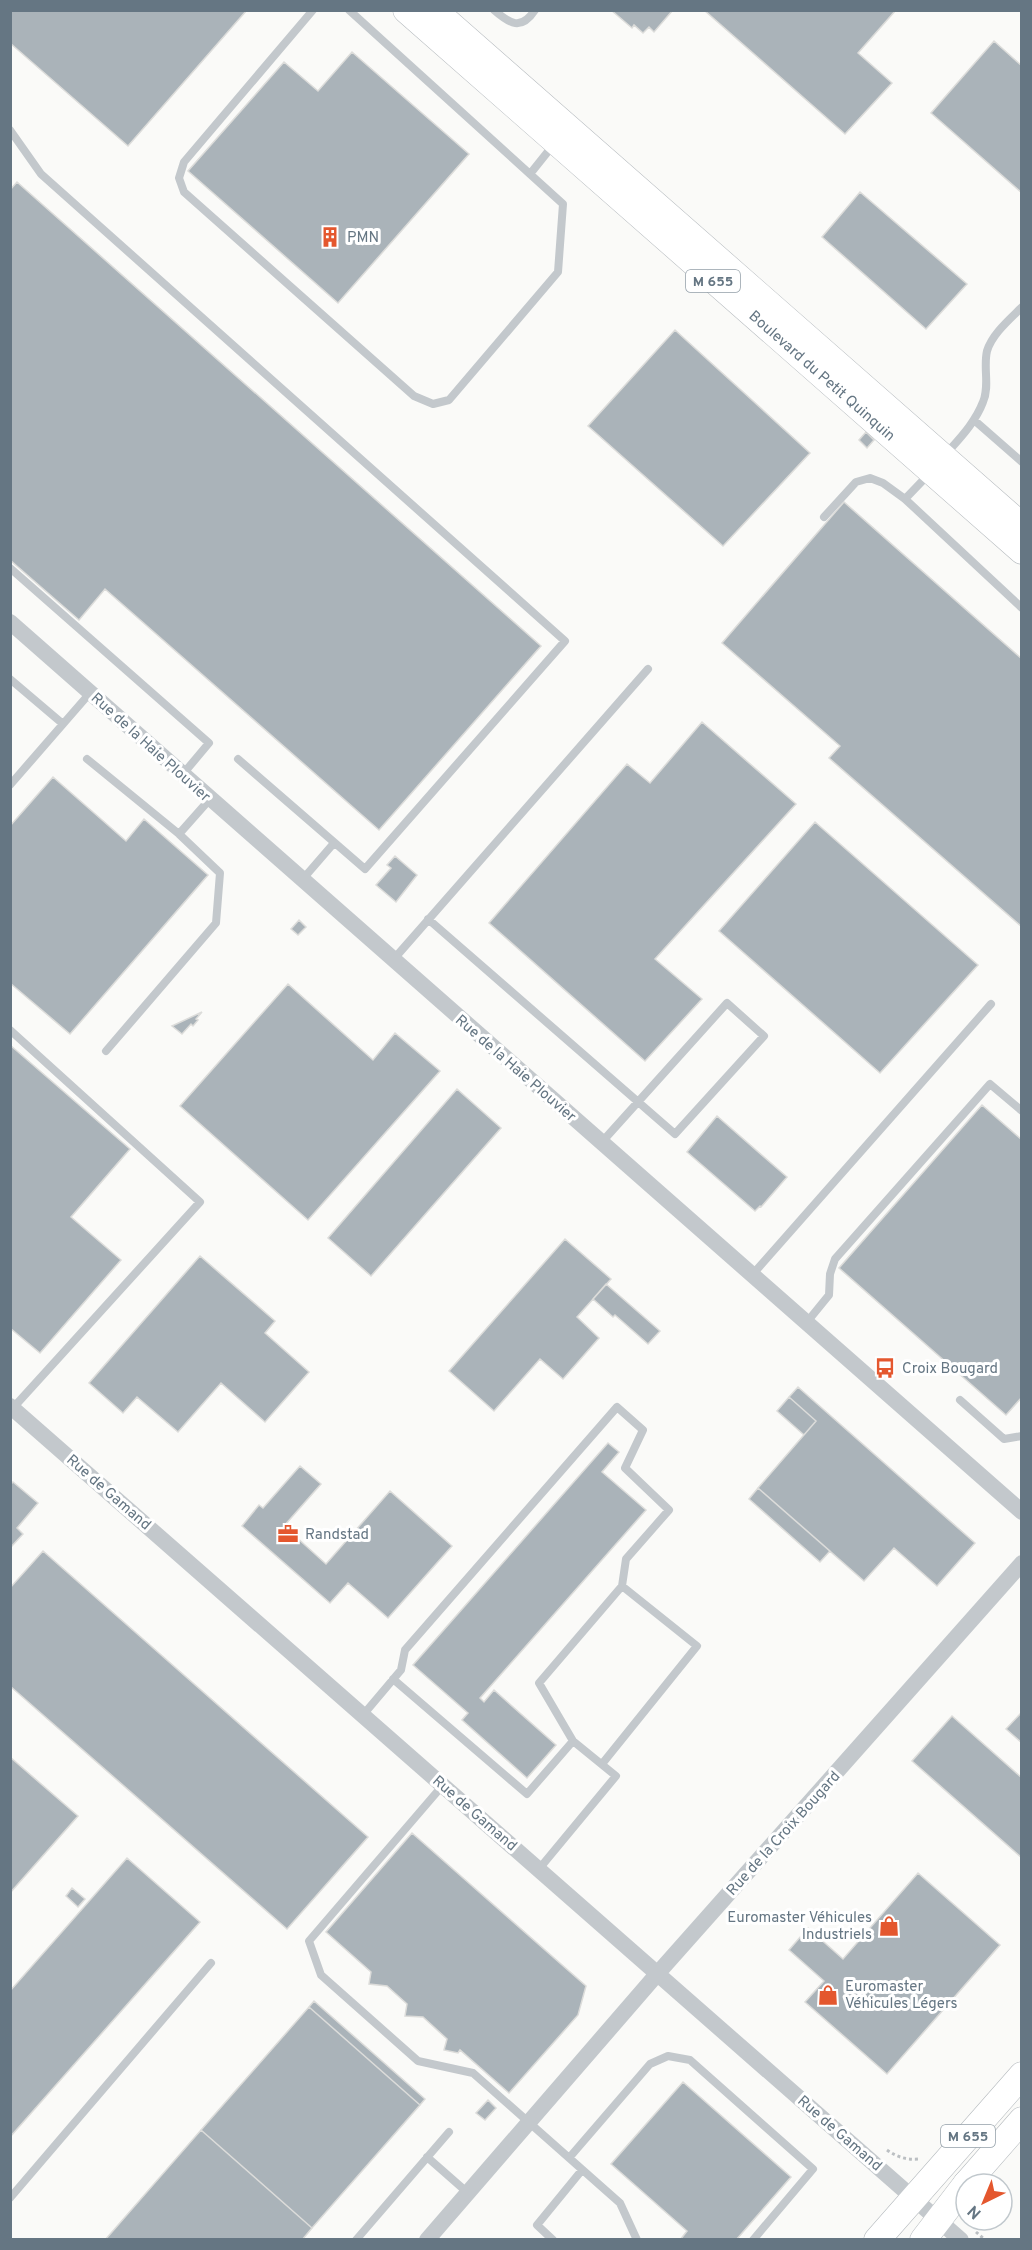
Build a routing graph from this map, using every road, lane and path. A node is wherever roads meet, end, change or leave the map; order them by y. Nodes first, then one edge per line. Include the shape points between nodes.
1 (313, 10) edge
2 (349, 10) edge
3 (406, 10) edge
4 (434, 10) edge
5 (494, 10) edge
6 (535, 10) edge
7 (10, 130) edge
8 (562, 136) junction
9 (530, 174) junction
10 (1022, 307) edge
11 (974, 420) junction
12 (1022, 462) edge
13 (937, 464) junction
14 (905, 499) junction
15 (824, 517) dead end
16 (1022, 526) edge
17 (1022, 551) edge
18 (10, 568) edge
19 (1022, 608) edge
20 (12, 628) edge
21 (648, 669) dead end
22 (10, 679) edge
23 (90, 693) junction
24 (63, 724) junction
25 (87, 759) dead end
26 (238, 759) dead end
27 (182, 775) junction
28 (10, 785) edge
29 (210, 799) junction
30 (179, 834) junction
31 (334, 843) junction
32 (301, 880) junction
33 (428, 919) junction
34 (393, 960) junction
35 (991, 1004) dead end
36 (10, 1030) edge
37 (106, 1051) dead end
38 (638, 1102) junction
39 (1022, 1111) edge
40 (601, 1143) junction
41 (753, 1274) junction
42 (807, 1322) junction
43 (960, 1400) dead end
44 (12, 1407) edge
45 (1022, 1436) edge
46 (1022, 1512) edge
47 (1022, 1563) edge
48 (622, 1586) junction
49 (393, 1679) junction
50 (363, 1715) junction
51 (573, 1741) junction
52 (602, 1764) junction
53 (443, 1785) junction
54 (539, 1869) junction
55 (211, 1963) dead end
56 (658, 1973) junction
57 (1022, 2075) edge
58 (1022, 2120) edge
59 (529, 2123) junction
60 (449, 2132) dead end
61 (883, 2147) dead end
62 (427, 2157) junction
63 (926, 2157) dead end
64 (569, 2158) junction
65 (582, 2170) junction
66 (976, 2172) edge
67 (468, 2193) junction
68 (10, 2198) edge
69 (913, 2198) junction
70 (954, 2199) edge
71 (930, 2230) edge
72 (356, 2240) edge
73 (427, 2240) edge
74 (553, 2240) edge
75 (637, 2240) edge
76 (753, 2240) edge
77 (877, 2240) edge
78 (961, 2240) edge

1 - 9 lane via 184,162 179,178 184,192 414,396 433,404 448,400 558,272 563,204
2 - 9 lane
3 - 8 main road, Boulevard du Petit Quinquin / M 655
4 - 8 main road, Boulevard du Petit Quinquin / M 655
5 - 6 lane via 506,21 518,24 528,20
7 - 31 lane via 41,174 565,641 365,869
8 - 9 lane
8 - 13 main road, Boulevard du Petit Quinquin / M 655
10 - 11 lane via 987,351 987,386
11 - 12 lane
11 - 13 lane
13 - 14 lane
13 - 16 main road, Boulevard du Petit Quinquin / M 655
13 - 17 main road, Boulevard du Petit Quinquin / M 655
14 - 15 lane via 870,478 856,482
14 - 19 lane
18 - 27 lane via 209,744
20 - 23 street, Rue de la Haie Plouvier
21 - 33 lane
22 - 24 lane
23 - 24 lane
23 - 27 street, Rue de la Haie Plouvier
24 - 28 lane
25 - 30 lane
26 - 31 lane
27 - 29 street, Rue de la Haie Plouvier
29 - 30 lane
29 - 32 street, Rue de la Haie Plouvier
30 - 37 lane via 220,873 216,923
31 - 32 lane
32 - 34 street, Rue de la Haie Plouvier
33 - 34 lane
33 - 38 lane
34 - 40 street, Rue de la Haie Plouvier
35 - 41 lane
36 - 44 lane via 200,1202
38 - 38 lane via 675,1134 764,1036 727,1003
38 - 40 lane
39 - 42 lane via 990,1084 835,1259 829,1295
40 - 41 street, Rue de la Haie Plouvier
41 - 42 street, Rue de la Haie Plouvier
42 - 46 street, Rue de la Haie Plouvier
43 - 45 lane via 1004,1439
44 - 50 street, Rue de Gamand
47 - 56 street, Rue de la Croix Bougard
48 - 49 lane via 626,1559 669,1510 625,1468 643,1430 617,1407 405,1650 401,1670
48 - 51 lane via 539,1683
48 - 52 lane via 697,1646
49 - 50 lane
49 - 51 lane via 527,1794
50 - 53 street, Rue de Gamand
51 - 52 lane
52 - 54 lane via 616,1776
53 - 54 street, Rue de Gamand
53 - 59 lane via 309,1941 321,1975 418,2061 473,2073
54 - 56 street, Rue de Gamand
55 - 68 lane
56 - 59 street, Rue de la Croix Bougard
56 - 69 street, Rue de Gamand
57 - 69 main road, M 655
58 - 66 main road, M 655
59 - 64 lane
59 - 67 street, Rue de la Croix Bougard
60 - 62 lane
61 - 63 path via 906,2159
62 - 67 lane
62 - 72 lane
64 - 65 lane
64 - 76 lane via 650,2064 668,2056 690,2060 813,2169
65 - 74 lane via 537,2225
65 - 75 lane via 620,2204
67 - 73 street, Rue de la Croix Bougard
69 - 71 street, Rue de Gamand
69 - 77 main road, M 655
70 - 71 main road, M 655
71 - 78 street, Rue de Gamand

